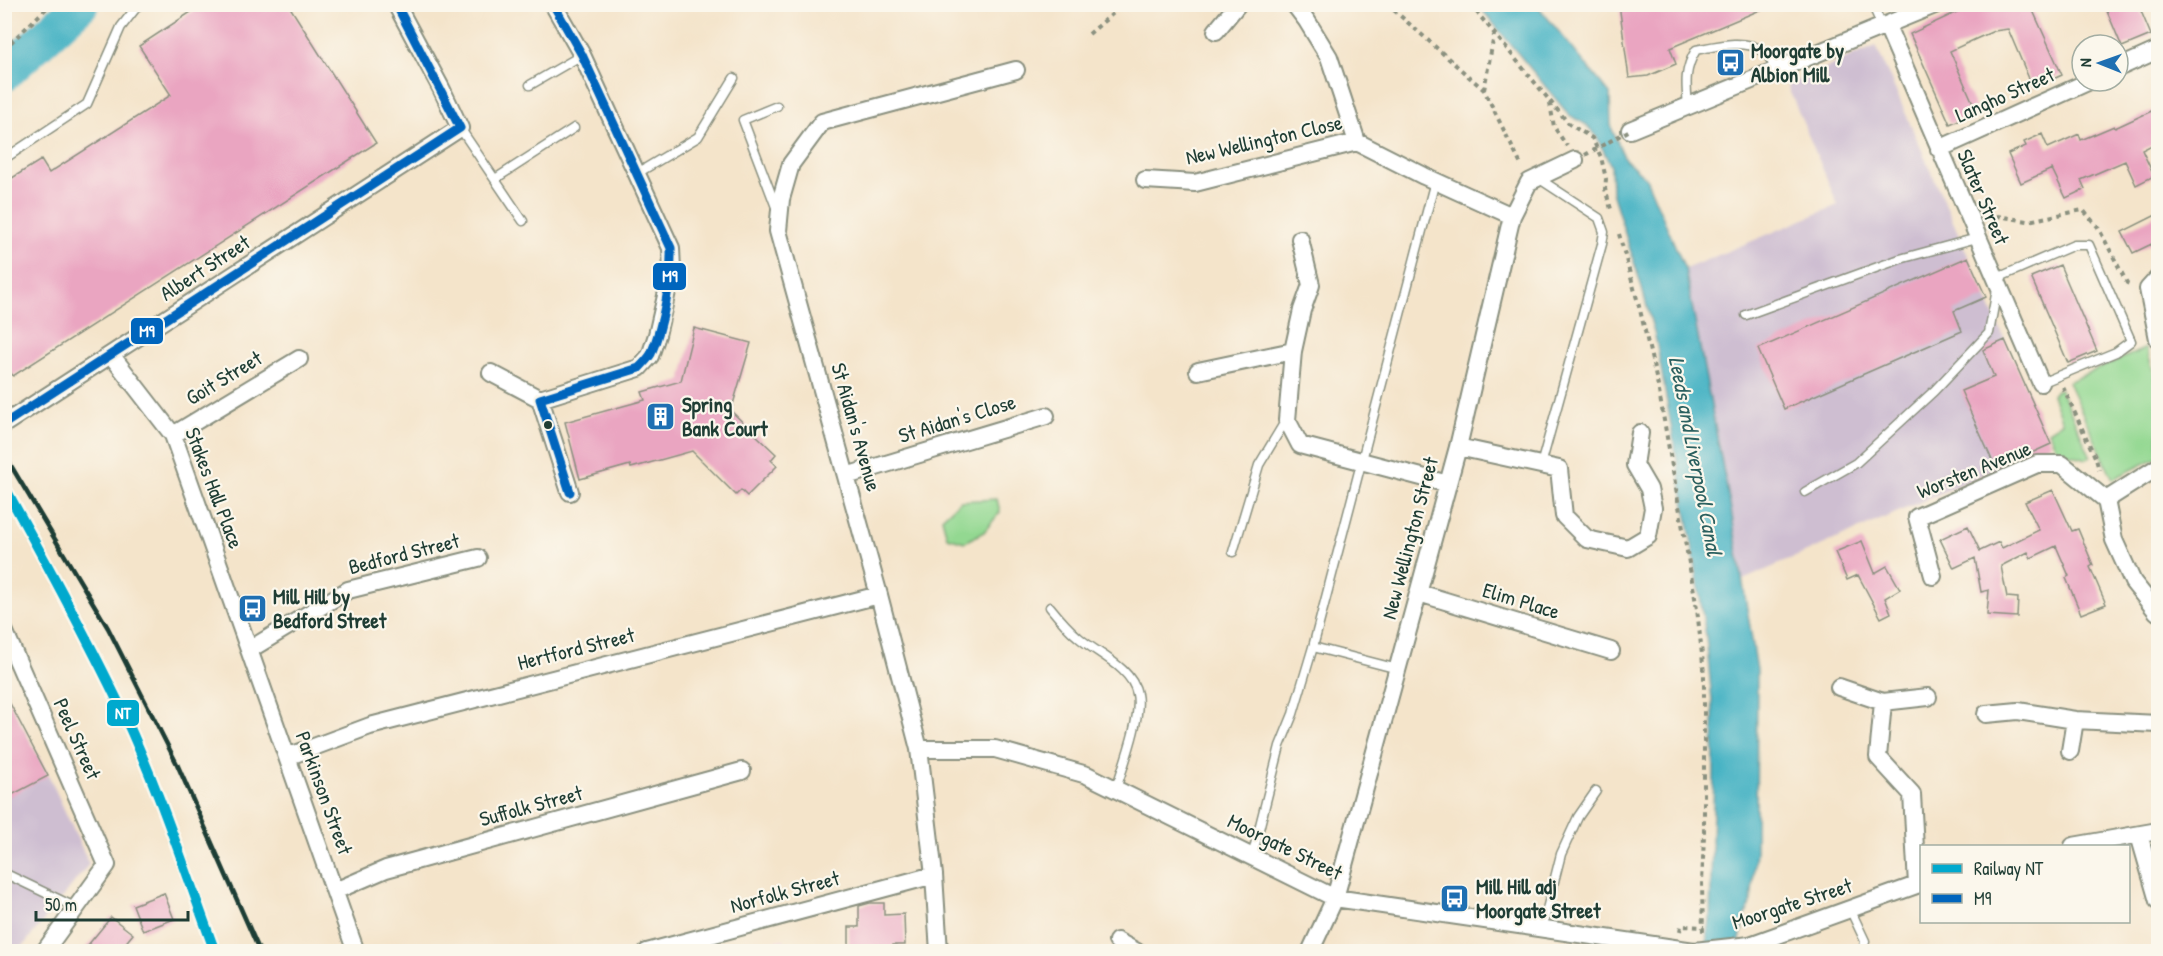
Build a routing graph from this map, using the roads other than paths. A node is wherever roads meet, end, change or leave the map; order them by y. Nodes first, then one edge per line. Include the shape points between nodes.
1 (139, 4) edge
2 (396, 4) edge
3 (553, 4) edge
4 (1238, 4) edge
5 (1294, 4) edge
6 (1872, 4) edge
7 (1937, 4) edge
8 (1885, 27) junction
9 (1216, 31) dead end
10 (2158, 50) edge
11 (582, 56) junction
12 (2130, 63) edge
13 (1016, 70) dead end
14 (1777, 71) junction
15 (734, 78) dead end
16 (530, 85) dead end
17 (2070, 90) edge
18 (777, 106) dead end
19 (1688, 107) junction
20 (460, 128) junction
21 (574, 128) dead end
22 (1630, 130) road end
23 (1357, 142) junction
24 (1939, 149) junction
25 (1577, 156) road end
26 (4, 159) edge
27 (636, 174) junction
28 (495, 179) junction
29 (1145, 180) dead end
30 (1534, 180) junction
31 (1435, 181) junction
32 (779, 216) junction
33 (1512, 216) junction
34 (523, 221) dead end
35 (1977, 238) junction
36 (1300, 239) dead end
37 (2158, 278) edge
38 (1996, 283) junction
39 (1746, 315) dead end
40 (2158, 339) edge
41 (1293, 351) junction
42 (112, 356) junction
43 (299, 359) dead end
44 (1198, 371) dead end
45 (491, 373) dead end
46 (2041, 383) joint
47 (540, 399) junction
48 (1046, 416) dead end
49 (1287, 420) junction
50 (4, 424) edge
51 (1640, 433) dead end
52 (173, 435) junction
53 (1458, 447) junction
54 (1361, 461) junction
55 (1540, 465) junction
56 (2158, 467) edge
57 (846, 476) junction
58 (1448, 484) junction
59 (570, 492) dead end
60 (1805, 492) dead end
61 (2106, 500) junction
62 (1233, 552) dead end
63 (478, 558) dead end
64 (1933, 576) dead end
65 (1419, 593) junction
66 (879, 595) junction
67 (1050, 607) dead end
68 (2157, 612) edge
69 (4, 630) edge
70 (1313, 647) junction
71 (249, 650) junction
72 (1611, 651) dead end
73 (1398, 669) junction
74 (1839, 687) dead end
75 (1928, 697) dead end
76 (1883, 702) junction
77 (1986, 714) dead end
78 (2075, 720) junction
79 (2158, 724) edge
80 (919, 749) junction
81 (2070, 751) dead end
82 (287, 757) junction
83 (742, 771) dead end
84 (1116, 789) junction
85 (1596, 791) dead end
86 (2158, 831) edge
87 (2139, 835) junction
88 (2079, 845) edge
89 (1252, 856) junction
90 (4, 873) edge
91 (934, 875) junction
92 (1919, 884) edge
93 (335, 891) junction
94 (1335, 898) junction
95 (2158, 901) edge
96 (78, 908) junction
97 (1850, 909) junction
98 (1542, 929) junction
99 (1117, 941) dead end
100 (44, 951) edge
101 (356, 951) edge
102 (647, 951) edge
103 (939, 951) edge
104 (1137, 951) edge
105 (1310, 951) edge
106 (1694, 951) edge
107 (1863, 951) edge

1 - 26 lane via 122,27 87,104
2 - 20 street
3 - 11 street
4 - 9 street
5 - 23 street, New Wellington Close via 1329,57
6 - 8 lane
7 - 8 street
8 - 14 street
8 - 24 street, Slater Street
10 - 12 street
11 - 16 lane
11 - 27 street
13 - 32 street, St Aidan's Avenue via 822,122 791,164
14 - 19 street
14 - 19 lane via 1765,52 1754,47 1696,50 1688,63
15 - 27 lane via 698,137
17 - 24 street, Langho Street
18 - 32 lane via 742,120
19 - 22 street
20 - 28 lane
20 - 42 street, Albert Street
21 - 28 lane
23 - 29 street, New Wellington Close via 1195,183
23 - 31 street, New Wellington Close
24 - 35 street, Slater Street
25 - 30 street
27 - 47 street via 671,248 672,270 650,356 639,368
28 - 34 lane
30 - 33 street, New Wellington Street
30 - 55 lane via 1599,218 1604,232
31 - 33 street, New Wellington Close
31 - 54 lane
32 - 57 street, St Aidan's Avenue via 778,231
33 - 53 street, New Wellington Street
35 - 38 street, Slater Street
35 - 39 lane via 1900,259
36 - 41 street via 1311,285
37 - 40 street via 2148,289
38 - 46 street, Slater Street
38 - 46 lane via 2074,245 2089,245 2131,341 2116,352
38 - 60 lane via 1989,333 1934,391 1856,463
41 - 44 street
41 - 49 street
42 - 50 street, Albert Street
42 - 52 street, Stakes Hall Place
43 - 52 street, Goit Street
45 - 47 street
47 - 59 street
48 - 57 street, St Aidan's Close
49 - 54 street via 1300,445
49 - 62 lane via 1259,465
51 - 55 street via 1635,465 1649,489 1653,508 1648,536 1628,548 1587,540 1564,516 1559,469
52 - 71 street, Stakes Hall Place
53 - 55 street
53 - 58 street, New Wellington Street
54 - 58 street
54 - 70 lane
56 - 61 street
57 - 66 street, St Aidan's Avenue
58 - 65 street, New Wellington Street
61 - 64 street, Worsten Avenue via 2062,464 2037,464 1917,517
61 - 68 street via 2114,540 2133,582
63 - 71 street, Bedford Street via 348,590
65 - 72 street, Elim Place
65 - 73 street, New Wellington Street
66 - 80 street, St Aidan's Avenue
66 - 82 street, Hertford Street via 370,726
67 - 84 lane via 1078,638 1117,666 1137,694 1134,729
69 - 96 street, Peel Street via 108,865
70 - 73 lane
70 - 89 lane via 1280,746
71 - 82 street, Parkinson Street
73 - 94 street, New Wellington Street
74 - 76 street
75 - 76 street
76 - 92 street via 1878,757 1912,794
77 - 78 street via 2018,711
78 - 79 street
78 - 81 street
80 - 84 street, Moorgate Street via 995,749 1087,775
80 - 91 street, St Aidan's Avenue
82 - 93 street, Parkinson Street
83 - 93 street, Suffolk Street via 387,868
84 - 89 street, Moorgate Street
85 - 98 lane via 1578,817 1561,854
86 - 87 street
87 - 88 street
87 - 95 street
89 - 94 street, Moorgate Street
90 - 96 lane
91 - 102 street, Norfolk Street
91 - 103 street, St Aidan's Avenue
92 - 97 street, Moorgate Street
93 - 101 street, Parkinson Street
94 - 98 street, Moorgate Street
94 - 105 street, New Wellington Street
96 - 100 street
97 - 106 street, Moorgate Street, bridge via 1750,945
97 - 107 lane via 1865,941
98 - 106 street, Moorgate Street
99 - 104 street

